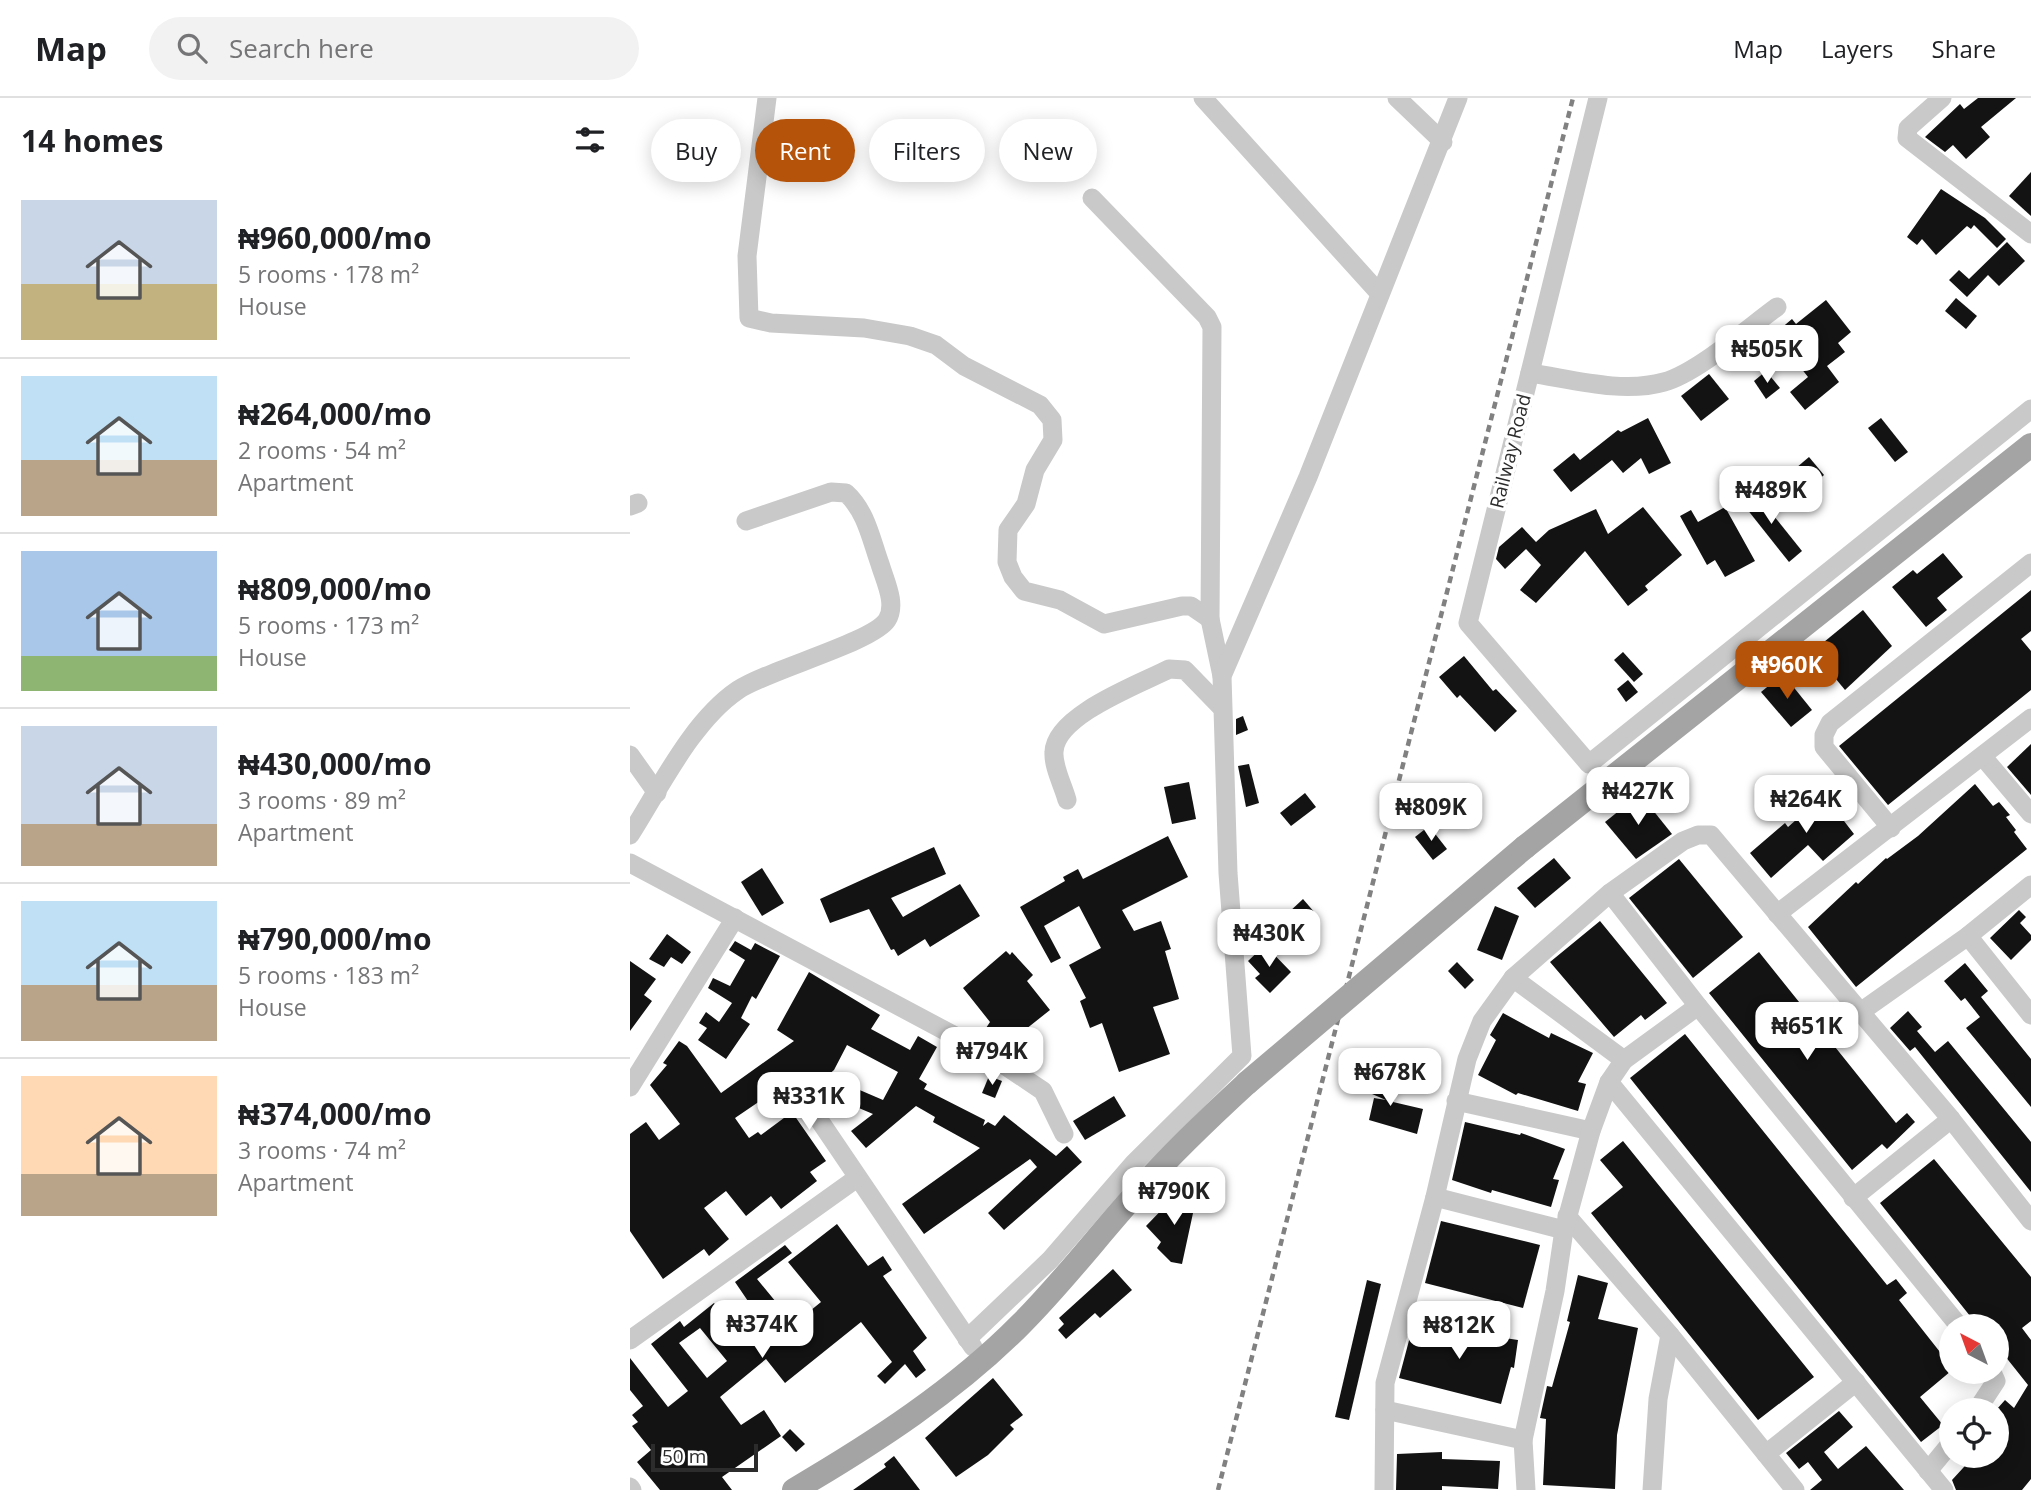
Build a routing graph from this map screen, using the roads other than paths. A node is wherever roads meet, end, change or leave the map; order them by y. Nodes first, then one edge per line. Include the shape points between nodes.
1 (767, 98) edge
2 (1203, 98) edge
3 (1397, 98) edge
4 (1458, 98) edge
5 (1598, 98) edge
6 (1942, 98) edge
7 (1443, 142) junction
8 (1092, 198) dead end
9 (2031, 234) edge
10 (1380, 294) junction
11 (1777, 307) dead end
12 (1530, 373) junction
13 (2031, 409) edge
14 (2031, 445) edge
15 (746, 521) dead end
16 (2031, 563) edge
17 (1210, 619) junction
18 (1222, 676) junction
19 (1220, 706) junction
20 (2031, 718) edge
21 (630, 755) edge
22 (1983, 757) junction
23 (657, 793) junction
24 (1067, 800) dead end
25 (2031, 814) edge
26 (1891, 828) junction
27 (630, 835) edge
28 (630, 863) edge
29 (2031, 885) edge
30 (1610, 893) junction
31 (1777, 914) junction
32 (735, 918) junction
33 (1968, 936) junction
34 (1513, 978) junction
35 (1698, 1006) junction
36 (1859, 1013) junction
37 (2031, 1015) edge
38 (1624, 1060) junction
39 (1609, 1082) junction
40 (630, 1087) edge
41 (1456, 1101) junction
42 (807, 1102) dead end
43 (1951, 1119) junction
44 (1591, 1131) junction
45 (1064, 1134) dead end
46 (857, 1178) junction
47 (1435, 1196) junction
48 (1853, 1198) junction
49 (2031, 1221) edge
50 (1565, 1223) junction
51 (1058, 1267) junction
52 (1949, 1314) edge
53 (1670, 1335) junction
54 (967, 1339) junction
55 (630, 1340) edge
56 (982, 1360) junction
57 (1856, 1382) junction
58 (1385, 1410) junction
59 (1523, 1440) junction
60 (1766, 1454) junction
61 (1939, 1458) edge
62 (1928, 1471) junction
63 (794, 1490) edge
64 (1384, 1490) edge
65 (1526, 1490) edge
66 (1652, 1490) edge
67 (1795, 1490) edge
68 (1944, 1490) edge

1 - 17 street via 747,256 749,318 864,328 910,337 936,345 964,366 1028,397 1052,420 1053,440 1035,470 1026,504 1007,530 1007,562 1024,591 1060,600 1104,624 1182,606 1191,606
2 - 10 street
3 - 7 street
4 - 7 street
5 - 12 street, Railway Road
6 - 9 street via 1908,128 1907,138
7 - 10 street
8 - 17 street via 1212,327
10 - 18 street
11 - 12 street via 1712,356 1665,382 1620,386
12 - 13 street, Railway Road via 1468,623 1589,764
14 - 51 main road, bridge via 1525,847 1247,1083
15 - 23 street via 831,492 846,493 859,505 891,598 888,620 873,634 738,690 703,722
16 - 26 street via 1830,723 1824,747
17 - 18 street
18 - 19 street
19 - 24 street via 1179,668 1081,714 1055,742 1054,755
19 - 51 street via 1242,1056 1134,1163
20 - 22 street
21 - 23 street
22 - 25 street
22 - 26 street
23 - 27 street
26 - 31 street
28 - 32 street
29 - 33 street
30 - 31 street via 1683,841 1711,835
30 - 34 street
30 - 35 street
31 - 36 street
32 - 40 street
32 - 45 street via 1035,1083 1051,1103
33 - 36 street
33 - 37 street
34 - 38 street
34 - 41 street via 1482,1021
35 - 38 street
35 - 48 street
36 - 43 street
38 - 39 street
39 - 44 street
39 - 57 street
41 - 44 street
41 - 47 street
42 - 46 street
43 - 48 street
43 - 49 street
44 - 50 street
46 - 54 street
46 - 55 street
47 - 50 street
47 - 58 street via 1385,1383
48 - 52 street
50 - 53 street
50 - 59 street
51 - 54 street
51 - 56 main road via 1020,1325
53 - 60 street
53 - 66 street via 1658,1399
54 - 56 street
56 - 63 main road via 841,1463
57 - 60 street
57 - 62 street
58 - 59 street
58 - 64 street
59 - 65 street
60 - 67 street
61 - 62 street
62 - 68 street

